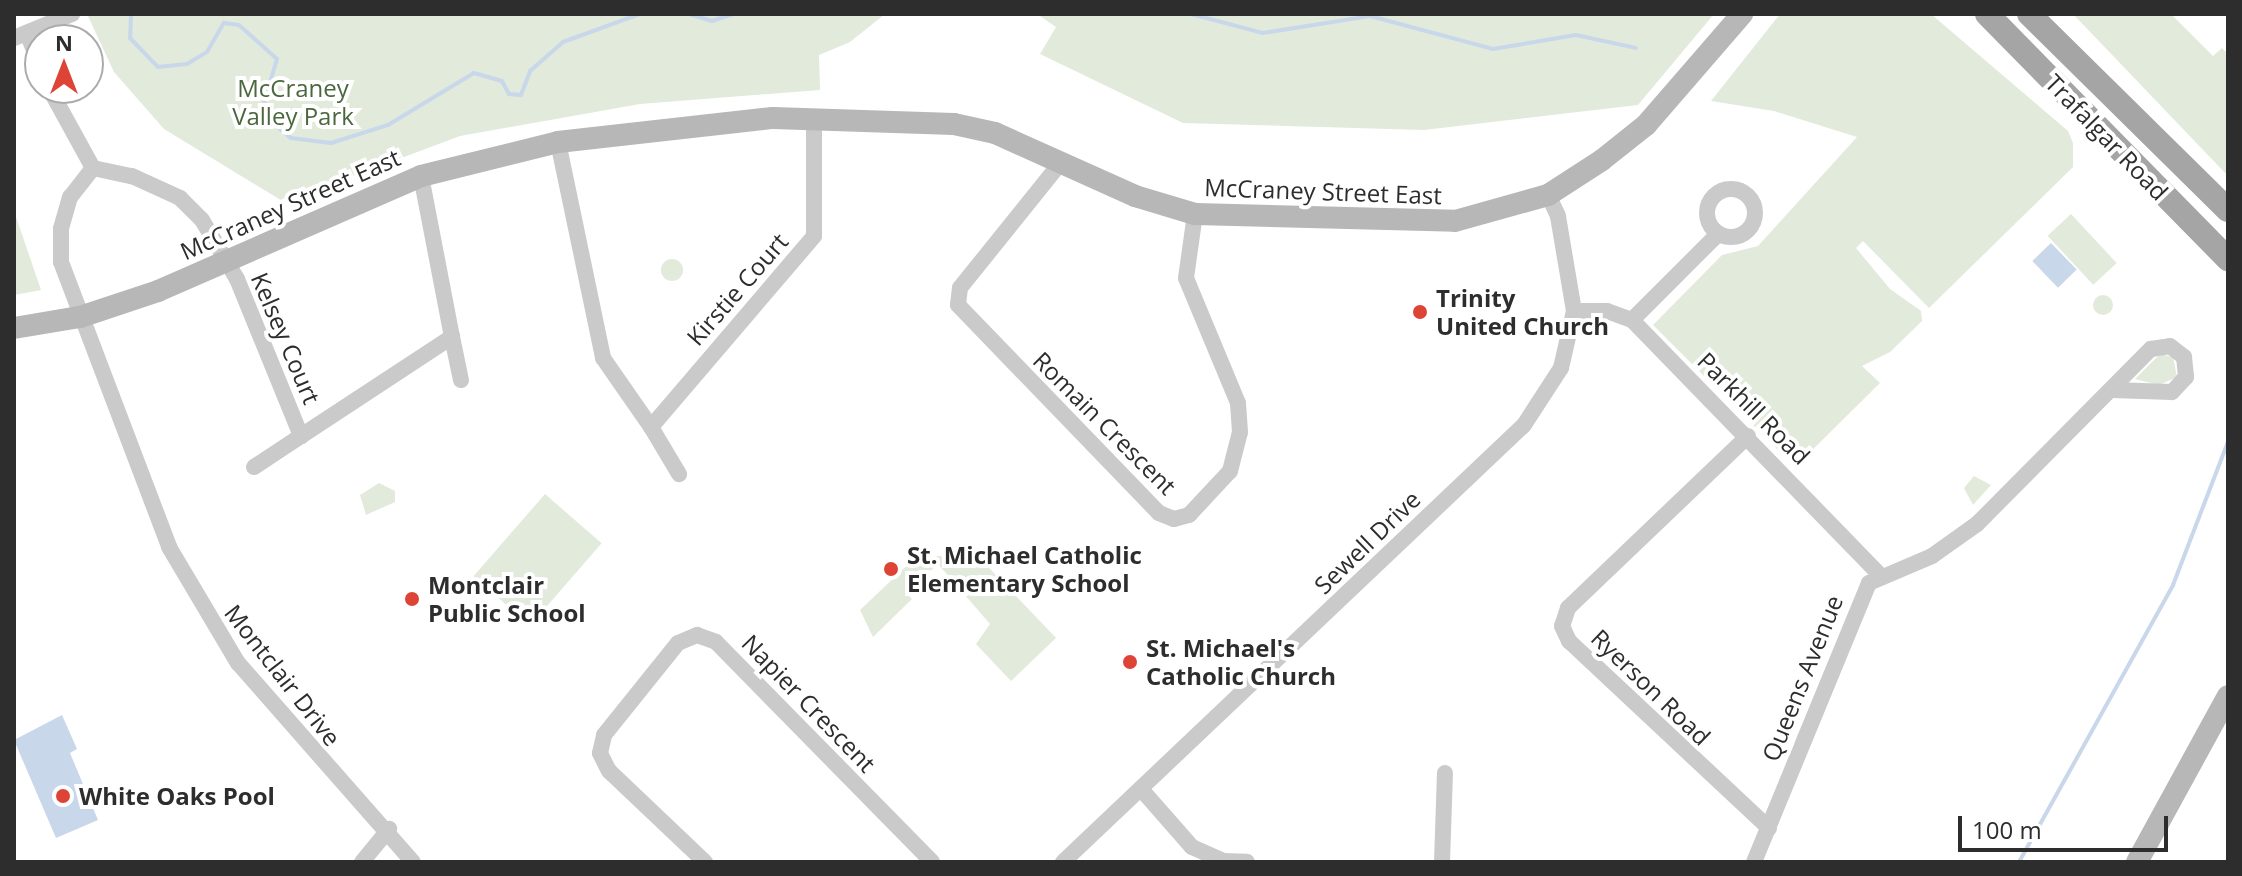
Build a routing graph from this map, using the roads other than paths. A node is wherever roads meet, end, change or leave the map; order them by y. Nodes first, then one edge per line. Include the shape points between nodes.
1 (72, 14) edge
2 (1742, 14) edge
3 (1987, 14) edge
4 (2029, 14) edge
5 (21, 36) edge
6 (58, 104) edge
7 (814, 117) junction
8 (558, 142) junction
9 (1062, 161) junction
10 (93, 168) junction
11 (421, 176) junction
12 (1548, 195) junction
13 (2228, 210) edge
14 (1195, 214) junction
15 (1718, 234) dead end
16 (2228, 259) edge
17 (225, 260) junction
18 (1574, 311) junction
19 (80, 317) junction
20 (1632, 320) junction
21 (14, 328) edge
22 (452, 337) junction
23 (461, 380) dead end
24 (2112, 390) dead end
25 (651, 427) junction
26 (301, 436) junction
27 (1748, 436) junction
28 (254, 467) dead end
29 (679, 474) dead end
30 (1880, 575) junction
31 (2228, 696) edge
32 (1445, 773) dead end
33 (1141, 789) junction
34 (1769, 828) junction
35 (389, 829) junction
36 (362, 862) edge
37 (413, 862) edge
38 (705, 862) edge
39 (932, 862) edge
40 (1063, 862) edge
41 (1247, 862) edge
42 (1442, 862) edge
43 (1754, 862) edge
44 (2137, 862) edge

1 - 5 street
2 - 12 street, McCraney Street East via 1646,125
3 - 16 main road, Trafalgar Road
4 - 13 main road, Trafalgar Road
6 - 10 street
7 - 8 street, McCraney Street East via 660,127
7 - 9 street, McCraney Street East via 954,124 995,133
7 - 25 street, Kirstie Court via 814,236
8 - 11 street, McCraney Street East
8 - 25 street via 603,358
9 - 14 street, McCraney Street East via 1135,196
9 - 14 street, Romain Crescent via 960,288 958,305 1159,513 1174,519 1189,515 1230,471 1240,432 1238,403 1186,278
10 - 17 street, Kelsey Court via 132,176 180,198 202,220
10 - 19 street, Montclair Drive via 70,197 61,229 61,262
11 - 17 street, McCraney Street East
11 - 22 street
12 - 14 street, McCraney Street East via 1455,221
12 - 18 street, Sewell Drive via 1558,216
15 - 20 street
17 - 19 street, McCraney Street East via 158,291
17 - 26 street, Kelsey Court
18 - 20 street via 1607,311
18 - 33 street, Sewell Drive via 1561,368 1524,425
19 - 21 street, McCraney Street East
19 - 35 street, Montclair Drive via 169,547 206,618 315,756
20 - 27 street, Parkhill Road
22 - 23 street
22 - 26 street, Kelsey Court
24 - 30 street via 1977,524 1932,556
25 - 29 street
26 - 28 street, Kelsey Court
27 - 30 street, Parkhill Road
27 - 34 street, Ryerson Road via 1568,608 1562,626 1569,641
30 - 34 street, Queens Avenue via 1861,593
31 - 44 street
32 - 42 street
33 - 40 street, Sewell Drive
33 - 41 street via 1192,847 1223,861
34 - 43 street, Queens Avenue
35 - 36 street
35 - 37 street, Montclair Drive
38 - 39 street, Napier Crescent via 609,771 600,753 604,735 678,643 697,635 716,642

